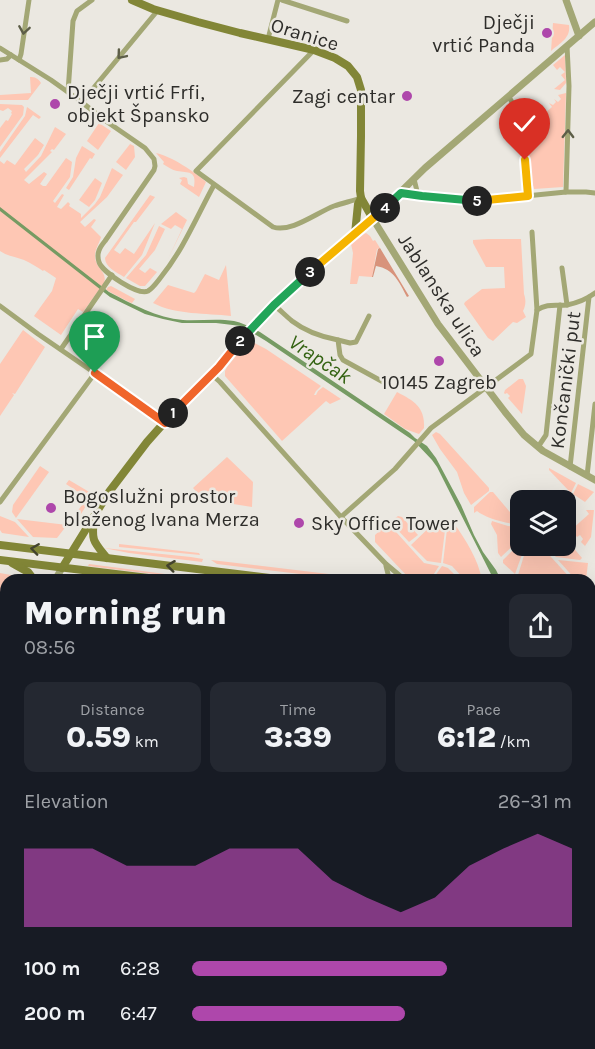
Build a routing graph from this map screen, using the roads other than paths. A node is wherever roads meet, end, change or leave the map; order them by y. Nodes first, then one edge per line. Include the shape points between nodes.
1 (29, 0) edge
2 (92, 0) edge
3 (132, 0) edge
4 (280, 0) edge
5 (558, 0) edge
6 (566, 1) edge
7 (158, 10) junction
8 (347, 21) dead end
9 (595, 22) edge
10 (579, 36) junction
11 (268, 39) junction
12 (567, 46) junction
13 (0, 48) edge
14 (314, 50) junction
15 (11, 55) junction
16 (0, 60) edge
17 (19, 60) junction
18 (68, 92) junction
19 (509, 97) junction
20 (82, 102) junction
21 (414, 179) junction
22 (213, 185) junction
23 (566, 192) junction
24 (401, 193) junction
25 (595, 194) edge
26 (422, 196) junction
27 (528, 196) junction
28 (361, 198) junction
29 (373, 219) junction
30 (532, 232) dead end
31 (355, 234) junction
32 (562, 268) dead end
33 (112, 275) junction
34 (592, 295) edge
35 (274, 305) junction
36 (564, 305) junction
37 (0, 306) edge
38 (537, 310) junction
39 (369, 316) dead end
40 (338, 340) junction
41 (61, 349) junction
42 (95, 373) junction
43 (212, 374) junction
44 (385, 383) dead end
45 (485, 387) junction
46 (595, 404) edge
47 (165, 423) junction
48 (538, 447) junction
49 (570, 467) junction
50 (587, 476) junction
51 (595, 480) edge
52 (0, 502) edge
53 (95, 514) junction
54 (341, 517) junction
55 (0, 545) edge
56 (71, 554) junction
57 (107, 558) junction
58 (4, 561) edge
59 (386, 564) junction
60 (62, 568) junction
61 (29, 574) edge
62 (58, 574) edge
63 (114, 574) edge
64 (237, 574) edge
65 (388, 574) edge
66 (398, 574) edge

1 -> 17 street
2 - 18 street via 77,11 73,21
3 - 7 main road, Oranice
4 - 8 street
4 - 11 street
5 - 6 street
6 - 10 street
7 - 11 main road, Oranice
7 -> 20 street
9 - 10 street
10 - 12 street
11 - 14 main road, Oranice
12 - 19 street
23 -> 12 street
13 - 15 street
14 - 22 street via 196,171
14 - 28 main road, Oranice via 346,64 360,83
15 - 16 street
15 - 17 street
17 - 18 street
18 - 20 street
19 - 21 street
19 - 27 street via 522,120
20 - 33 street via 145,148 155,163 98,253 102,268
21 - 24 street
21 - 26 street
22 - 28 street via 278,229
22 - 33 street via 171,264 150,289 140,292
23 - 25 street
23 - 27 street
24 - 26 street
24 - 29 street
26 - 27 street via 476,201
28 - 29 main road, Oranice
28 - 31 main road
29 - 31 main road
29 - 45 street, Jablanska ulica via 438,324
30 - 38 street, Jablanska ulica
31 - 35 main road
32 - 36 street
33 - 41 street
34 - 36 street
34 - 49 street, Končanički put
35 - 40 street via 292,322
35 - 43 main road
36 - 38 street
36 - 48 street via 546,435
37 - 41 street
38 - 45 street, Jablanska ulica via 531,354
39 - 40 street via 356,342
40 - 44 street via 344,360
41 - 42 street
42 - 47 street
42 - 52 street
43 - 47 main road
43 - 54 street
45 - 48 street, Jablanska ulica
45 - 54 street via 437,423 396,469
46 - 50 street
47 - 53 main road via 138,453
48 - 49 street, Jablanska ulica
49 - 50 street, Jablanska ulica
50 - 51 street, Jablanska ulica
53 - 56 main road
53 - 57 main road via 93,538
54 - 59 street
56 -> 55 main road
56 - 57 main road
56 - 60 main road
64 -> 57 main road
58 - 60 main road
58 - 61 main road
59 - 65 street
59 - 66 street
60 - 62 street
60 - 63 main road

